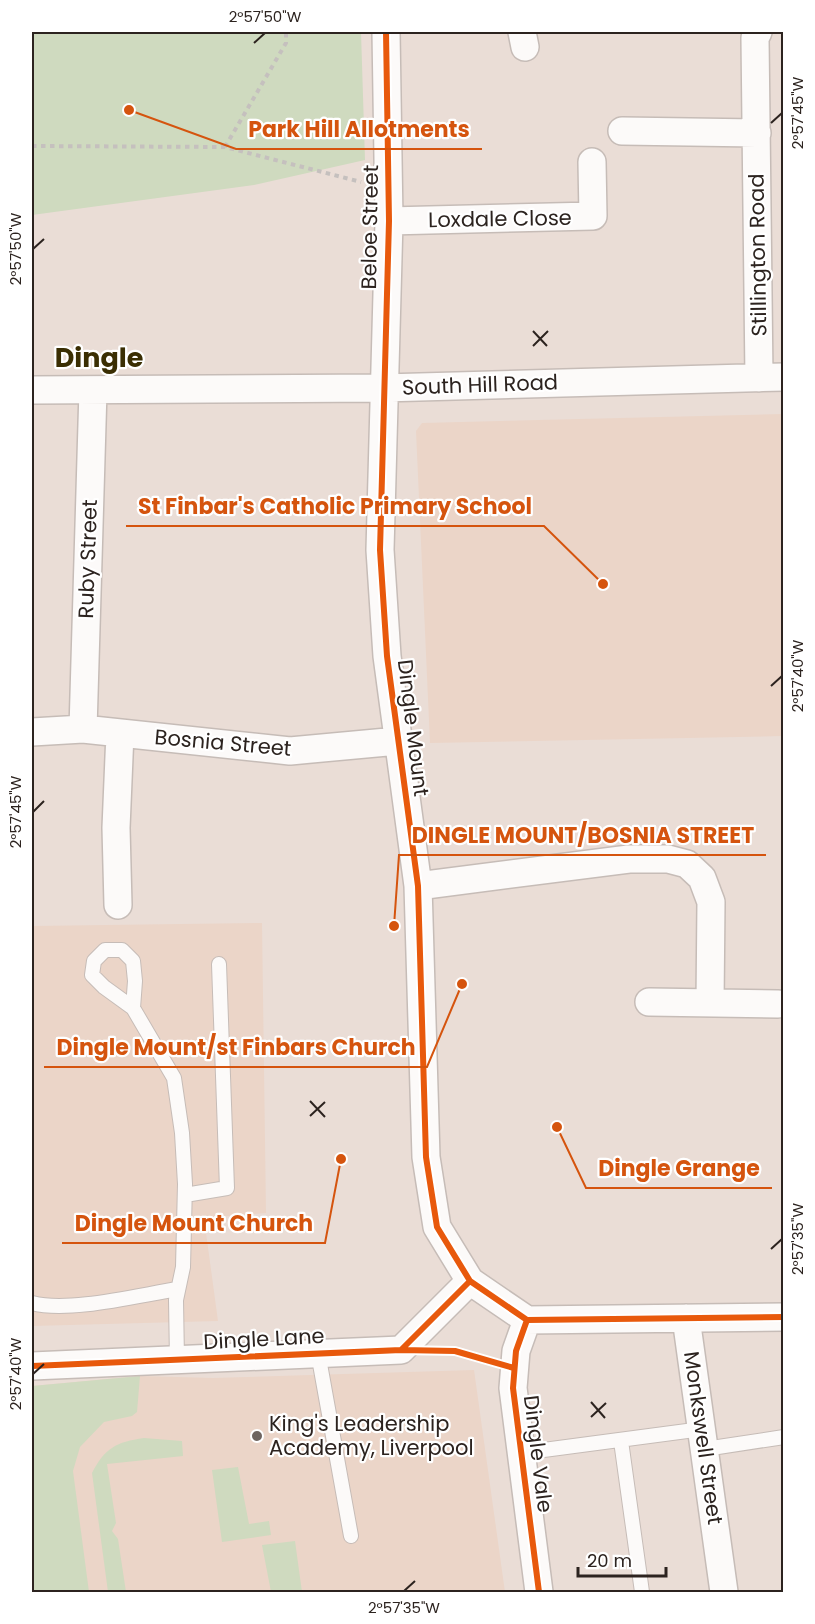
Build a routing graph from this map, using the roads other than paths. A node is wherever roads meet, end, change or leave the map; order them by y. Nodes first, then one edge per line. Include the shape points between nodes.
1 (386, 32) edge
2 (758, 32) edge
3 (622, 131) dead end
4 (757, 133) junction
5 (592, 162) dead end
6 (389, 221) junction
7 (771, 378) edge
8 (383, 388) junction
9 (32, 390) edge
10 (93, 390) junction
11 (82, 729) junction
12 (32, 732) edge
13 (120, 733) junction
14 (398, 741) junction
15 (418, 886) junction
16 (118, 905) dead end
17 (219, 964) dead end
18 (649, 1002) dead end
19 (710, 1003) junction
20 (778, 1004) dead end
21 (133, 1008) dead end
22 (185, 1195) junction
23 (470, 1281) junction
24 (178, 1289) junction
25 (32, 1303) edge
26 (783, 1317) edge
27 (686, 1318) junction
28 (527, 1320) junction
29 (318, 1353) junction
30 (177, 1360) junction
31 (32, 1366) edge
32 (783, 1437) edge
33 (703, 1439) junction
34 (621, 1441) junction
35 (521, 1453) junction
36 (351, 1536) dead end
37 (539, 1593) edge
38 (642, 1593) edge
39 (724, 1593) edge

1 - 6 street, Beloe Street
2 - 4 street, Stillington Road
3 - 4 street
4 - 7 street, Stillington Road
5 - 6 street, Loxdale Close via 593,216
6 - 8 street, Beloe Street
7 - 8 street, South Hill Road
8 - 10 street, South Hill Road
8 - 14 street, Dingle Mount via 380,550
9 - 10 street, South Hill Road
10 - 11 street, Ruby Street
11 - 12 street, Bosnia Street
11 - 13 street, Bosnia Street
13 - 14 street, Bosnia Street via 290,751
13 - 16 street
14 - 15 street, Dingle Mount
15 - 19 street via 629,859 668,859 687,864 702,878 711,902
15 - 23 street, Dingle Mount via 426,1157 437,1227
17 - 22 lane via 227,1188
18 - 19 street
19 - 20 street
21 - 22 lane via 174,1078
22 - 24 lane via 183,1267
23 - 28 street, Dingle Mount
23 - 29 street, Dingle Lane via 401,1350
24 - 25 lane via 79,1304
24 - 30 lane
26 - 27 street
27 - 28 street
27 - 33 street, Monkswell Street
28 - 35 street, Dingle Vale via 516,1351 513,1389
29 - 30 street, Dingle Lane
29 - 36 lane
30 - 31 street, Dingle Lane
32 - 33 lane
33 - 34 lane
33 - 39 street, Monkswell Street
34 - 35 lane
34 - 38 lane
35 - 37 street, Dingle Vale

